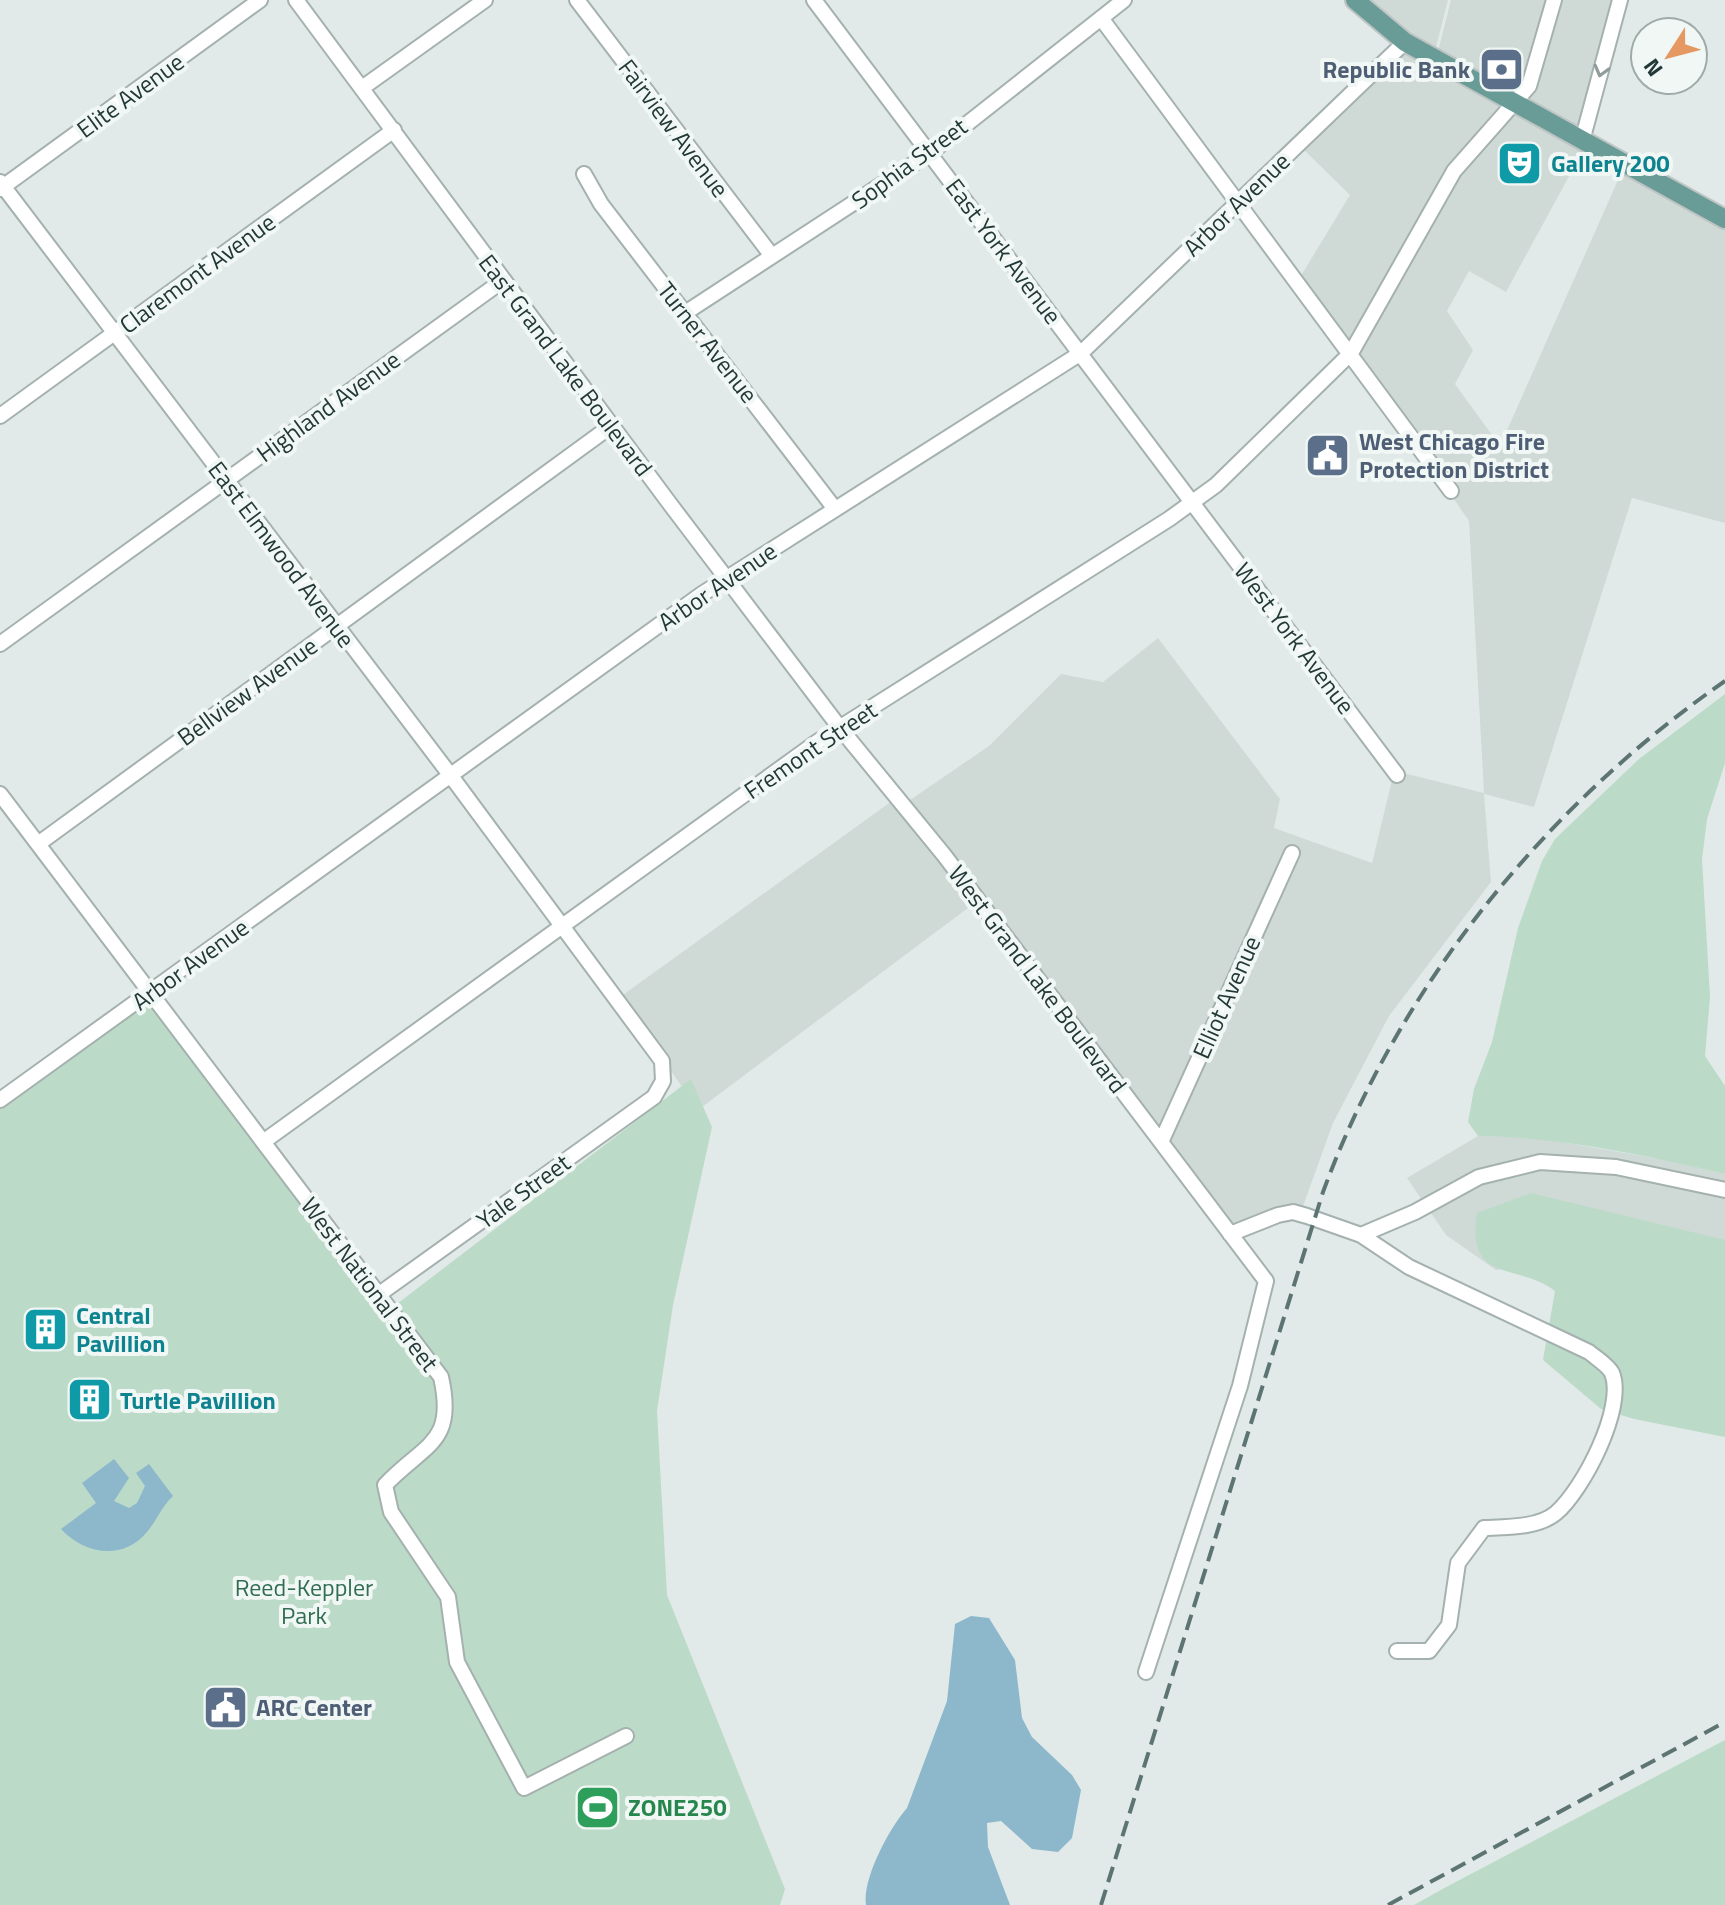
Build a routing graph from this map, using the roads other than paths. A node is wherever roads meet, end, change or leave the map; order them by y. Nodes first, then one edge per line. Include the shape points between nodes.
1 (260, 0) edge
2 (296, 0) edge
3 (485, 0) edge
4 (577, 0) edge
5 (814, 0) edge
6 (1124, 0) edge
7 (1355, 0) edge
8 (1554, 0) edge
9 (1620, 0) edge
10 (1101, 18) junction
11 (1405, 42) junction
12 (362, 88) junction
13 (1514, 104) junction
14 (394, 130) junction
15 (1582, 141) junction
16 (930, 153) junction
17 (584, 174) dead end
18 (1, 186) edge
19 (1237, 202) junction
20 (1725, 219) edge
21 (772, 256) junction
22 (502, 281) junction
23 (685, 313) junction
24 (115, 333) junction
25 (1081, 353) junction
26 (1351, 353) junction
27 (0, 416) edge
28 (611, 426) junction
29 (226, 479) junction
30 (1451, 491) dead end
31 (1192, 502) junction
32 (835, 509) junction
33 (726, 578) junction
34 (337, 626) junction
35 (0, 644) edge
36 (840, 728) junction
37 (1397, 775) dead end
38 (451, 776) junction
39 (0, 794) edge
40 (38, 844) junction
41 (1292, 853) dead end
42 (562, 926) junction
43 (151, 993) junction
44 (663, 1081) joint
45 (0, 1100) edge
46 (263, 1142) junction
47 (1161, 1142) junction
48 (1725, 1190) edge
49 (1230, 1234) junction
50 (1361, 1235) junction
51 (378, 1295) junction
52 (1397, 1651) dead end
53 (1146, 1672) dead end
54 (626, 1736) dead end

1 - 18 street, Elite Avenue
2 - 12 street, East Grand Lake Boulevard
3 - 12 street
4 - 21 street, Fairview Avenue
5 - 16 street, East York Avenue
6 - 10 street, Sophia Street
7 - 11 main road
8 - 13 street, Fremont Street via 1529,86
9 -> 15 street
10 - 16 street, Sophia Street
10 - 19 street
11 - 13 main road
11 - 19 street, Arbor Avenue
12 - 14 street, East Grand Lake Boulevard
13 - 15 main road
13 - 26 street, Fremont Street via 1454,171
14 - 22 street, East Grand Lake Boulevard
14 - 24 street, Claremont Avenue
15 - 20 main road
16 - 21 street, Sophia Street
16 - 25 street, East York Avenue
17 - 23 street, Turner Avenue
18 - 24 street, East Elmwood Avenue
19 - 25 street, Arbor Avenue
19 - 26 street
21 - 23 street, Sophia Street
22 - 28 street, East Grand Lake Boulevard
22 - 29 street, Highland Avenue
23 - 32 street, Turner Avenue
24 - 27 street, Claremont Avenue
24 - 29 street, East Elmwood Avenue
25 - 31 street, East York Avenue
25 - 32 street, Arbor Avenue
26 - 30 street
26 - 31 street, Fremont Street via 1216,485
28 - 33 street, East Grand Lake Boulevard
28 - 34 street, Bellview Avenue
29 - 34 street, East Elmwood Avenue
29 - 35 street, Highland Avenue
31 - 36 street, Fremont Street
31 - 37 street, West York Avenue
32 - 33 street, Arbor Avenue
33 - 36 street, East Grand Lake Boulevard
33 - 38 street, Arbor Avenue
34 - 38 street, East Elmwood Avenue
34 - 40 street, Bellview Avenue
36 - 42 street, Fremont Street
36 - 47 street, West Grand Lake Boulevard via 944,855
38 - 42 street, East Elmwood Avenue
38 - 43 street, Arbor Avenue
39 - 40 street, West National Street
40 - 43 street, West National Street
41 - 47 street, Elliot Avenue
42 - 44 street, East Elmwood Avenue via 662,1061
42 - 46 street, Fremont Street
43 - 45 street, Arbor Avenue
43 - 46 street, West National Street
44 - 51 street, Yale Street via 648,1102
46 - 51 street, West National Street
47 - 49 street, West Grand Lake Boulevard
48 - 50 street via 1616,1167 1540,1162 1479,1177
49 - 50 street via 1293,1212
49 - 53 street, West Grand Lake Boulevard via 1266,1281 1240,1386
50 - 52 street via 1409,1267 1589,1352 1611,1371 1616,1399 1586,1476 1555,1514 1518,1527 1484,1528 1458,1563 1449,1625 1429,1651
51 - 54 street, West National Street via 441,1377 448,1407 435,1442 385,1485 391,1512 448,1597 457,1662 524,1788

